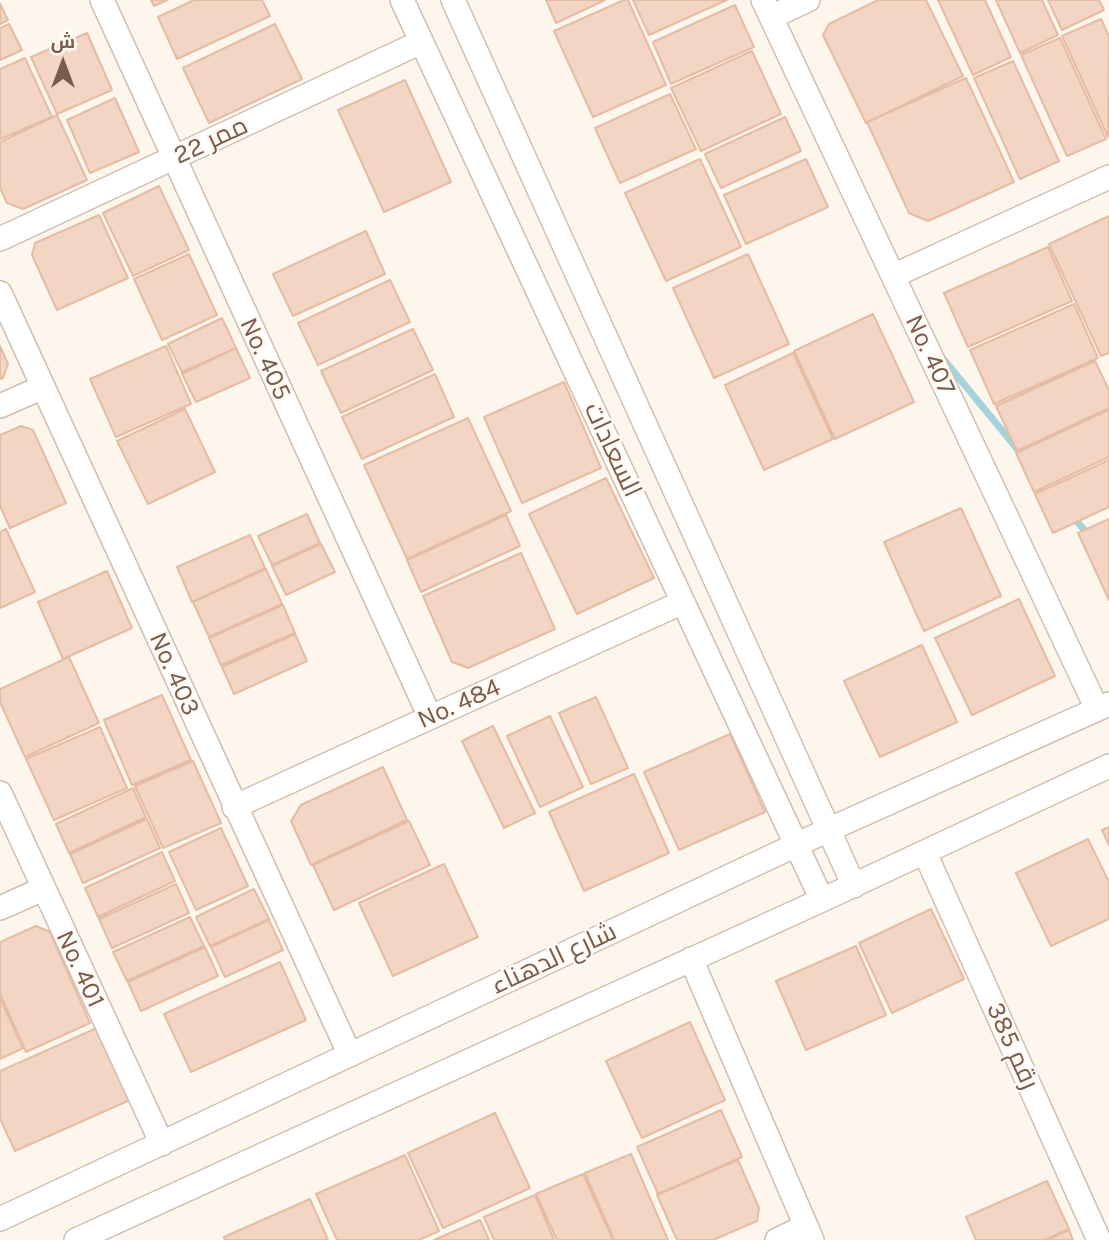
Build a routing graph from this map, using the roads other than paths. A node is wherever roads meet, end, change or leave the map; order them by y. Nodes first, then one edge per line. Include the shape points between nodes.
1 (102, 0) edge
2 (402, 0) edge
3 (453, 0) edge
4 (808, 0) edge
5 (767, 8) edge
6 (421, 42) junction
7 (173, 159) junction
8 (1109, 177) edge
9 (0, 239) edge
10 (893, 276) junction
11 (0, 293) edge
12 (43, 387) junction
13 (0, 407) edge
14 (683, 602) junction
15 (1103, 707) edge
16 (430, 717) junction
17 (1109, 766) edge
18 (0, 793) edge
19 (234, 807) junction
20 (828, 830) junction
21 (797, 845) junction
22 (925, 853) junction
23 (854, 886) junction
24 (43, 888) junction
25 (822, 900) junction
26 (0, 908) edge
27 (691, 959) junction
28 (349, 1055) junction
29 (162, 1144) junction
30 (0, 1219) edge
31 (809, 1233) edge
32 (76, 1240) edge
33 (777, 1240) edge
34 (1100, 1240) edge

1 - 7 street, No. 405
2 - 6 street, السعادات
3 - 20 street, السعادات
4 - 5 street
5 - 10 street, No. 407
6 - 7 street, ممر 22
6 - 14 street, السعادات
7 - 9 street, ممر 22
7 - 16 street, No. 405
8 - 10 street
10 - 15 street, No. 407
11 - 12 street, No. 403
12 - 13 street
12 - 19 street, No. 403
14 - 16 street, No. 484
14 - 21 street, السعادات
15 - 20 street, شارع الدهناء
16 - 19 street, No. 484
17 - 22 street
18 - 24 street, No. 401
19 - 28 street, No. 403
20 - 21 street, شارع الدهناء
20 - 23 street, السعادات
21 - 25 street, السعادات
21 - 28 street, شارع الدهناء
22 - 23 street
22 - 34 street, رقم 385
23 - 25 street
24 - 26 street
24 - 29 street, No. 401
25 - 27 street
27 - 31 street
27 - 32 street
28 - 29 street, شارع الدهناء
29 - 30 street, شارع الدهناء
31 - 33 street

